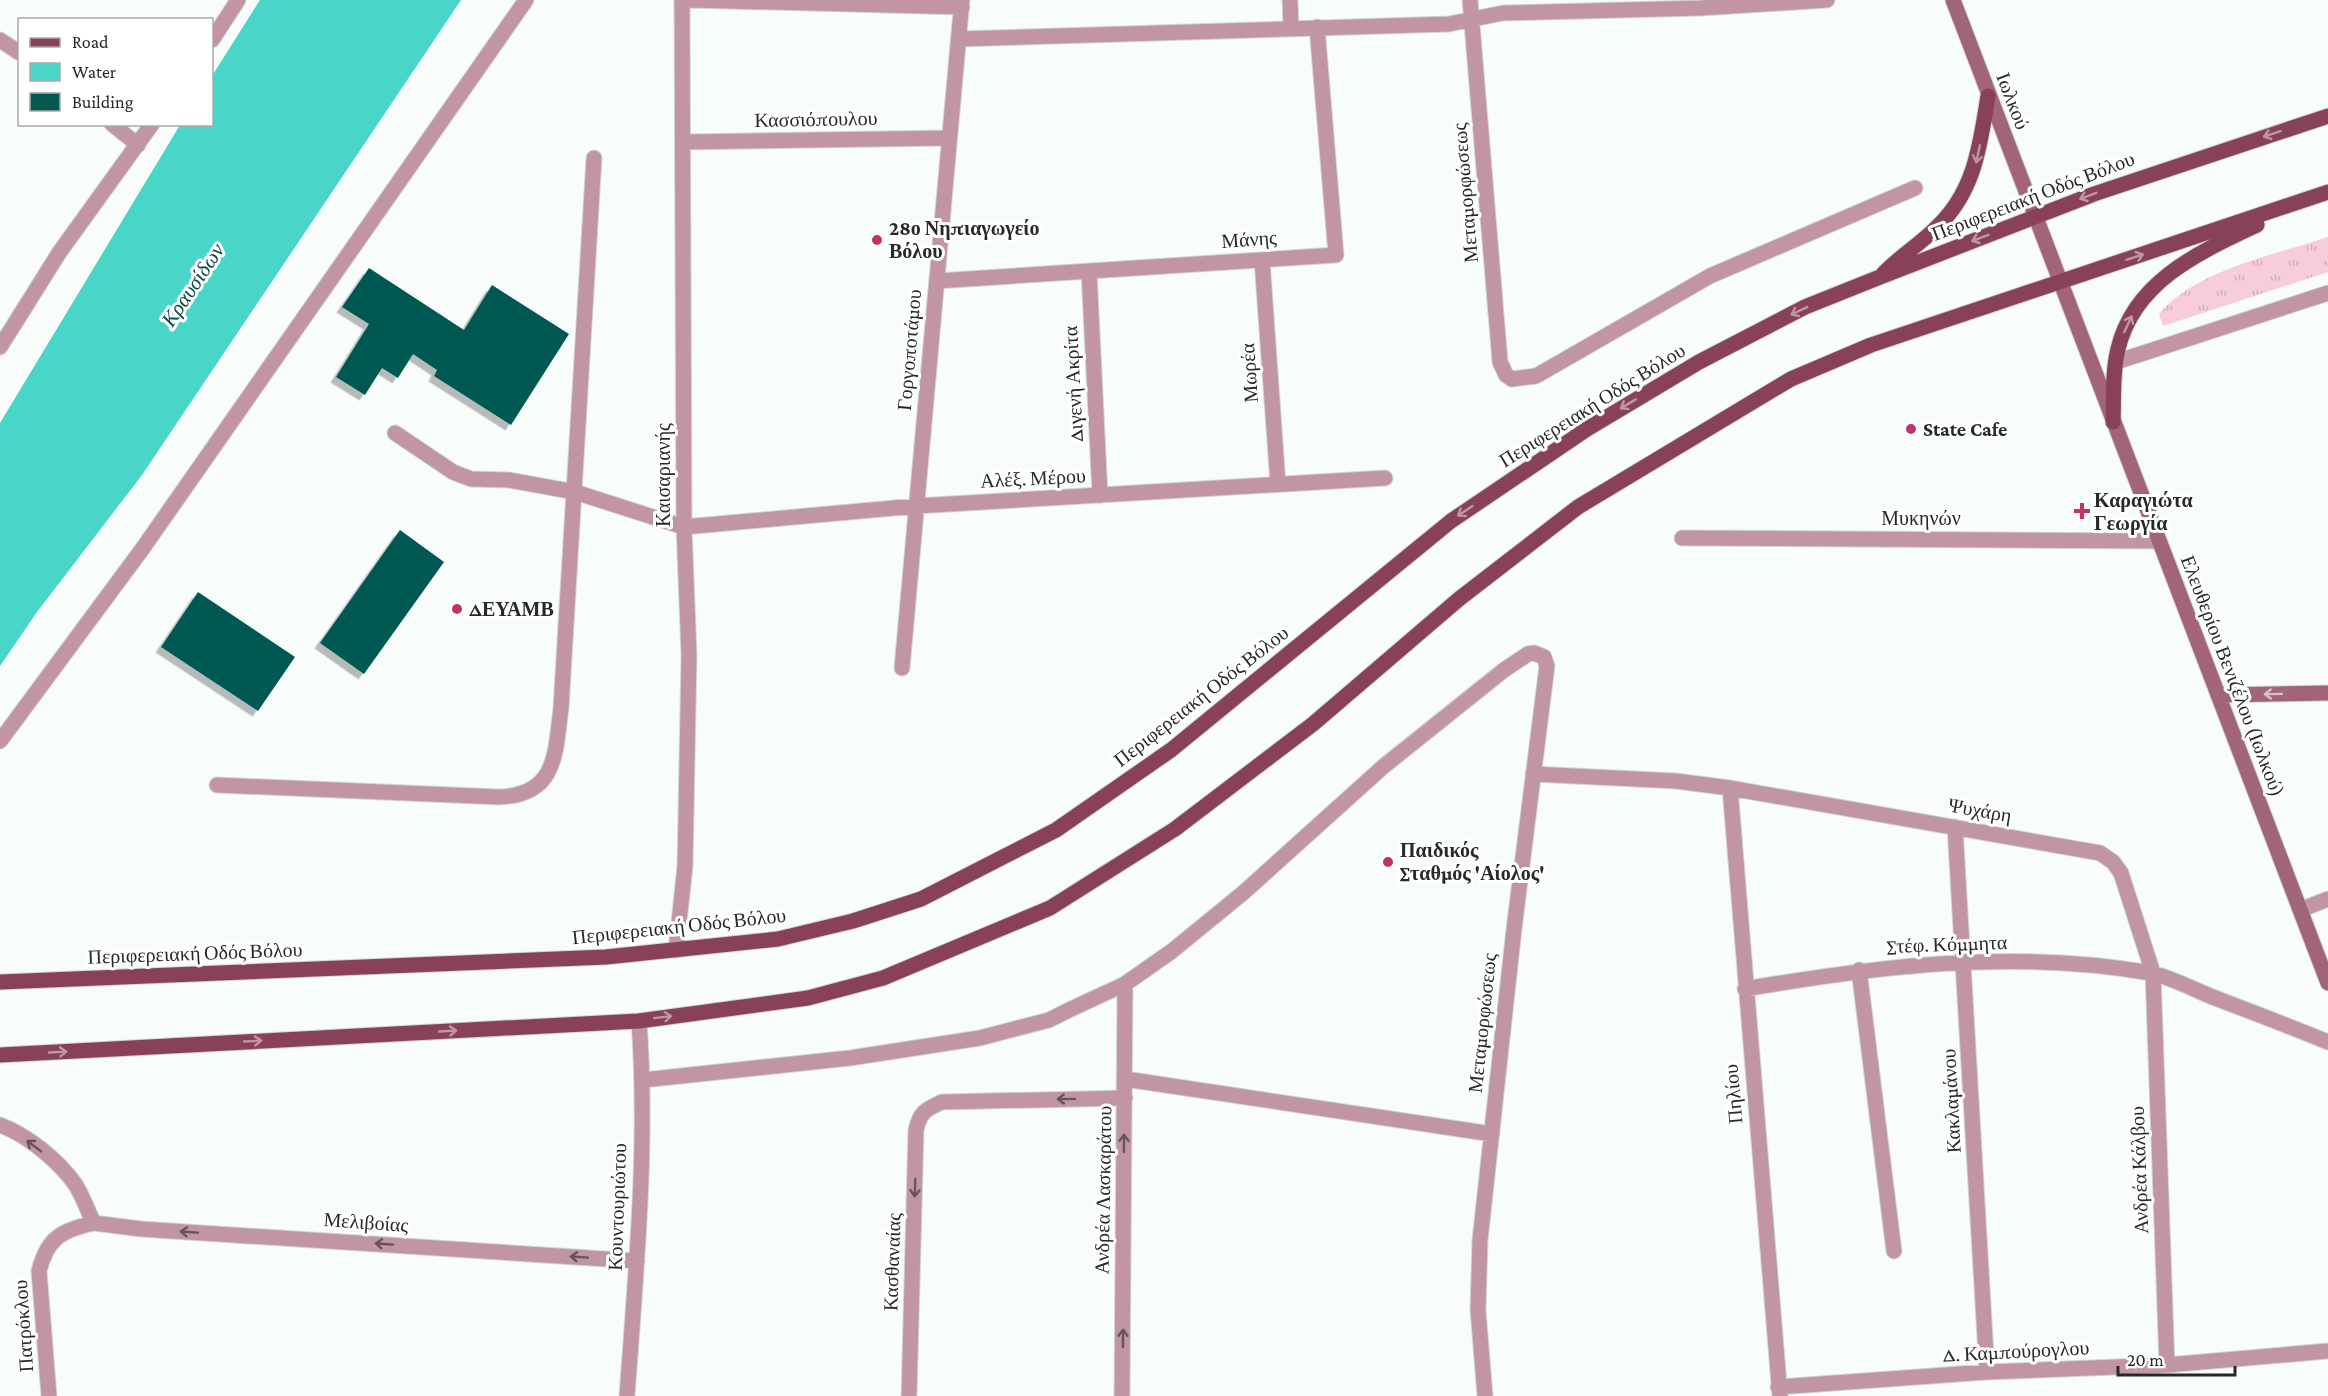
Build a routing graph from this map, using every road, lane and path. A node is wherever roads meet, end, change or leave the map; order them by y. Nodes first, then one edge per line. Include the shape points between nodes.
1 (238, 0) edge
2 (526, 0) edge
3 (682, 0) edge
4 (689, 0) edge
5 (1290, 0) edge
6 (1470, 0) edge
7 (1827, 0) edge
8 (1953, 0) edge
9 (962, 3) edge
10 (1471, 19) junction
11 (1317, 27) junction
12 (1291, 28) junction
13 (213, 38) edge
14 (0, 39) edge
15 (959, 39) junction
16 (18, 52) edge
17 (1988, 96) junction
18 (2328, 116) edge
19 (114, 126) edge
20 (151, 126) edge
21 (949, 138) junction
22 (683, 142) junction
23 (138, 145) junction
24 (594, 158) dead end
25 (1915, 188) dead end
26 (2328, 192) edge
27 (2312, 198) junction
28 (2035, 217) junction
29 (1262, 260) junction
30 (1089, 271) junction
31 (1880, 277) junction
32 (2059, 280) junction
33 (936, 282) junction
34 (2328, 293) edge
35 (0, 347) edge
36 (2116, 362) junction
37 (2114, 422) junction
38 (395, 434) dead end
39 (1384, 478) dead end
40 (1278, 484) junction
41 (575, 492) junction
42 (1100, 495) junction
43 (916, 506) junction
44 (684, 527) junction
45 (1682, 538) dead end
46 (2159, 541) junction
47 (902, 668) dead end
48 (2328, 693) edge
49 (2218, 695) junction
50 (0, 741) edge
51 (1533, 774) junction
52 (218, 785) dead end
53 (1730, 788) junction
54 (1955, 827) junction
55 (2328, 899) edge
56 (2300, 910) junction
57 (676, 950) junction
58 (1964, 961) junction
59 (1859, 970) junction
60 (2153, 974) junction
61 (0, 982) edge
62 (2328, 983) edge
63 (1125, 984) junction
64 (1745, 989) junction
65 (639, 1021) junction
66 (2328, 1042) edge
67 (0, 1055) edge
68 (1125, 1079) junction
69 (643, 1080) junction
70 (1125, 1098) junction
71 (0, 1125) edge
72 (1492, 1134) junction
73 (93, 1223) junction
74 (1894, 1251) dead end
75 (43, 1254) joint
76 (637, 1261) junction
77 (2328, 1351) edge
78 (2166, 1365) junction
79 (1986, 1372) junction
80 (1779, 1391) edge
81 (49, 1396) edge
82 (627, 1396) edge
83 (909, 1396) edge
84 (1122, 1396) edge
85 (1485, 1396) edge

1 - 13 street
2 - 50 street via 144,548
3 - 22 street, Καισαριανής
4 - 9 street
5 - 12 street
6 - 10 street, Μεταμορφώσεως
7 - 10 street via 1503,14
8 - 17 main road, Ιωλκού
9 - 15 street, Γοργοποτάμου
10 - 11 street via 1449,24
10 - 25 street, Μεταμορφώσεως via 1500,362 1512,379 1536,376 1710,276
11 - 12 street
11 - 29 street, Μάνης via 1336,255
12 - 15 street
14 - 16 street
15 - 21 street, Γοργοποτάμου
17 - 28 main road, Ιωλκού
17 -> 31 main road via 1978,157 1969,184 1937,228
18 -> 28 main road, Περιφερειακή Οδός Βόλου via 2140,177
19 - 23 street
20 - 23 street
21 - 22 street, Κασσιόπουλου
21 - 33 street, Γοργοποτάμου
22 - 44 street, Καισαριανής
23 - 35 street via 59,254
24 - 41 street
26 - 27 main road
32 -> 27 main road
36 -> 27 main road via 2118,347 2135,308 2176,267
28 -> 31 main road, Περιφερειακή Οδός Βόλου
28 - 32 main road, Ελευθερίου Βενιζέλου (Ιωλκού)
29 - 30 street, Μάνης
29 - 40 street, Μωρέα
30 - 33 street, Μάνης
30 - 42 street, Διγενή Ακρίτα
31 -> 57 main road, Περιφερειακή Οδός Βόλου via 1805,308 1710,357 1587,429 1451,521 1170,750 1056,830 921,899 853,921 778,939
32 - 37 main road, Ελευθερίου Βενιζέλου (Ιωλκού)
65 -> 32 main road via 808,998 884,978 1050,908 1175,829 1313,724 1460,599 1578,507 1791,379 1871,345
33 - 43 street, Γοργοποτάμου
34 - 36 street
36 - 37 main road
37 - 46 main road, Ελευθερίου Βενιζέλου (Ιωλκού)
38 - 41 street via 453,472 471,479 509,480
39 - 40 street, Αλέξ. Μέρου
40 - 42 street, Αλέξ. Μέρου
41 - 44 street
41 - 52 street via 557,736 547,775 540,785 528,793 499,797
42 - 43 street, Αλέξ. Μέρου
43 - 44 street, Αλέξ. Μέρου
43 - 47 street, Γοργοποτάμου
44 - 57 street, Καισαριανής via 688,747 685,866
45 - 46 street, Μυκηνών
46 - 49 main road, Ελευθερίου Βενιζέλου (Ιωλκού)
48 -> 49 main road
49 - 56 main road, Ελευθερίου Βενιζέλου (Ιωλκού)
51 - 53 street, Ψυχάρη via 1676,781
51 - 63 street, Μεταμορφώσεως via 1547,666 1544,657 1534,653 1504,670 1376,773 1204,925
51 - 72 street, Μεταμορφώσεως
53 - 54 street, Ψυχάρη
53 - 64 street, Πηλίου
54 - 58 street, Κακλαμάνου
54 - 60 street, Ψυχάρη via 2100,853 2113,862 2121,873
55 - 56 street
56 - 62 main road, Ελευθερίου Βενιζέλου (Ιωλκού)
57 - 61 main road, Περιφερειακή Οδός Βόλου via 606,957
58 - 59 street, Στέφ. Κόμμητα
58 - 60 street, Στέφ. Κόμμητα via 2057,963
58 - 79 street, Κακλαμάνου
59 - 64 street, Στέφ. Κόμμητα
59 - 74 street
60 - 66 street
60 - 78 street, Ανδρέα Κάλβου
63 - 68 street, Ανδρέα Λασκαράτου
63 - 69 street via 1049,1020 980,1038 850,1058
64 - 80 street, Πηλίου
67 -> 65 main road
65 - 69 street, Κουντουριώτου
68 - 70 street, Ανδρέα Λασκαράτου
68 - 72 street
69 - 76 street, Κουντουριώτου
70 -> 83 street, Κασθαναίας via 942,1102 920,1115 916,1130
84 -> 70 street, Ανδρέα Λασκαράτου
73 -> 71 street via 75,1184 64,1171
72 - 85 street, Μεταμορφώσεως via 1478,1283
73 - 75 street, Μελιβοίας via 59,1234
76 -> 73 street, Μελιβοίας
75 - 81 street, Πατρόκλου via 39,1271
76 - 82 street, Κουντουριώτου
77 - 78 street, Δ. Καμπούρογλου
78 - 79 street, Δ. Καμπούρογλου
79 - 80 street, Δ. Καμπούρογλου

